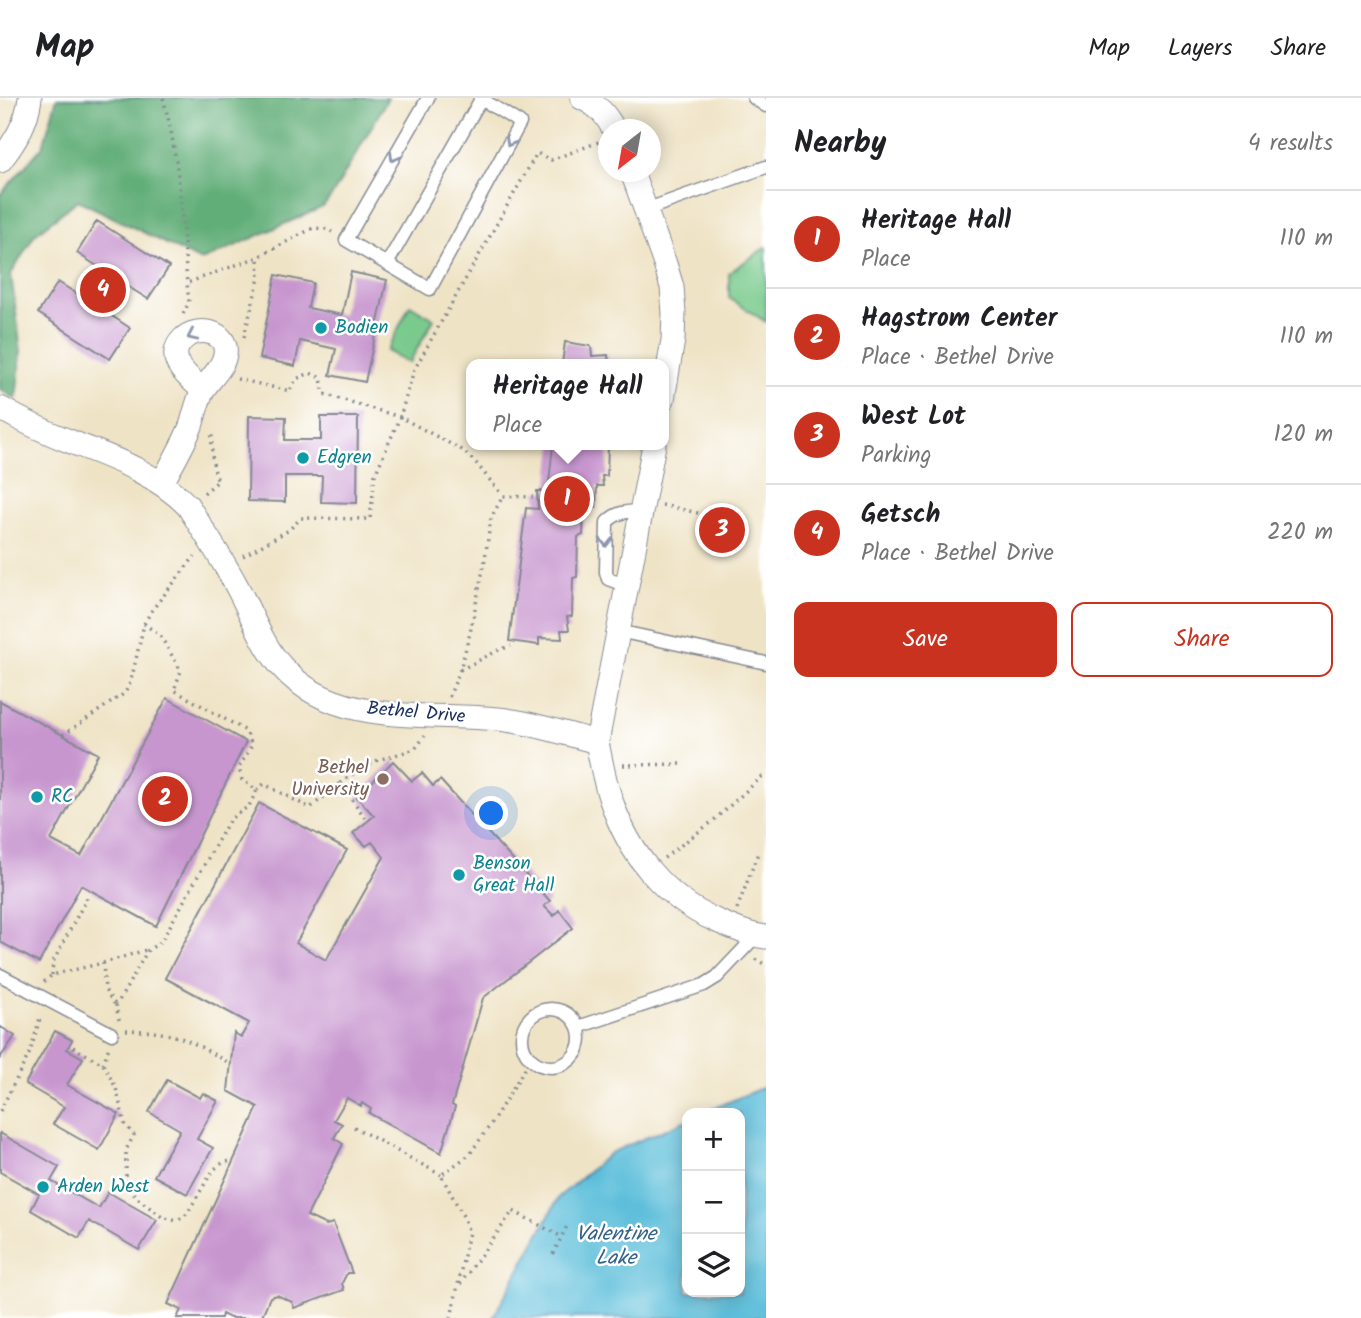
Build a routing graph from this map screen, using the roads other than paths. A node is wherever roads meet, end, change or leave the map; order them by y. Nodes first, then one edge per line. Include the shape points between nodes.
1 (30, 98) edge
2 (428, 98) edge
3 (480, 98) edge
4 (582, 98) edge
5 (754, 98) edge
6 (766, 106) edge
7 (608, 119) edge
8 (0, 161) edge
9 (766, 167) edge
10 (635, 182) edge
11 (645, 210) junction
12 (387, 264) junction
13 (669, 362) edge
14 (203, 390) dead end
15 (0, 408) edge
16 (654, 450) edge
17 (162, 483) junction
18 (651, 508) junction
19 (627, 586) junction
20 (618, 631) junction
21 (766, 663) edge
22 (597, 742) junction
23 (754, 942) edge
24 (0, 975) edge
25 (578, 1027) junction
26 (112, 1034) dead end

1 - 8 street via 24,125
2 -> 12 lane via 346,240
3 - 12 lane
3 -> 12 lane via 520,123 430,289
4 - 7 street
5 - 6 lane
9 - 11 lane
10 - 11 street
11 - 13 street via 672,287
14 - 17 street via 182,447
15 - 17 street, Bethel Drive
16 - 18 street
17 - 22 street, Bethel Drive via 188,506 279,665 296,682 338,704 359,709 501,719
18 - 19 street
18 -> 19 lane via 622,512 607,522 608,579
19 - 20 street
20 - 21 lane
20 - 22 street
22 - 23 street via 610,799 634,850 649,870 687,905
23 - 25 lane via 705,985
24 - 26 lane
25 - 25 lane via 562,1011 537,1012 523,1028 523,1049 540,1066 568,1063 581,1040

